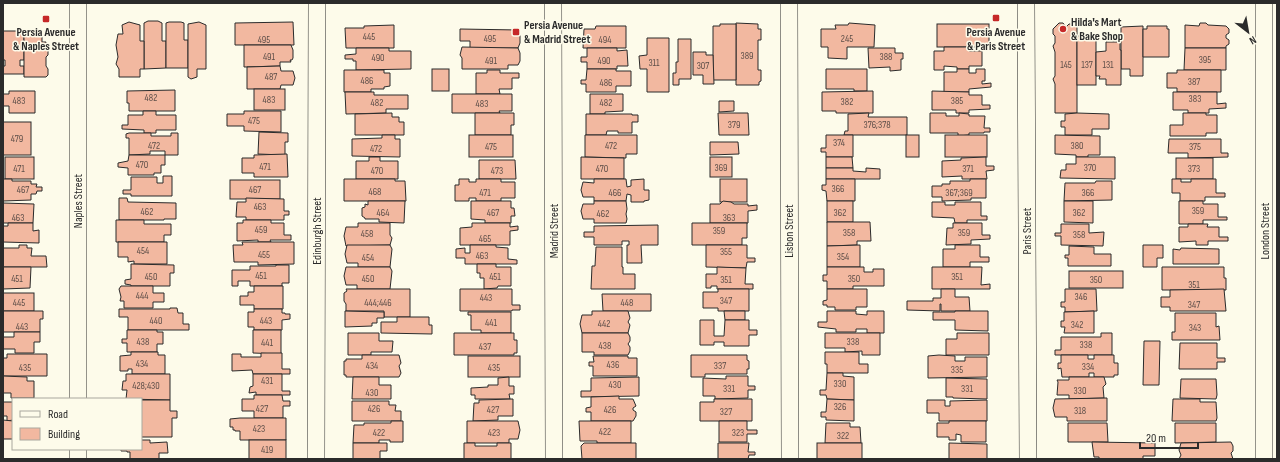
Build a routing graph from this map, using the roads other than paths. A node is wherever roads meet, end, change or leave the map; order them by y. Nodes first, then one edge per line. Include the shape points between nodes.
1 (78, 3) edge
2 (317, 3) edge
3 (553, 3) edge
4 (789, 3) edge
5 (1026, 3) edge
6 (1264, 3) edge
7 (78, 398) edge
8 (316, 459) edge
9 (554, 459) edge
10 (790, 459) edge
11 (1028, 459) edge
12 (1264, 459) edge

1 - 7 street, Naples Street
2 - 8 street, Edinburgh Street
3 - 9 street, Madrid Street
4 - 10 street, Lisbon Street
5 - 11 street, Paris Street
6 - 12 street, London Street

